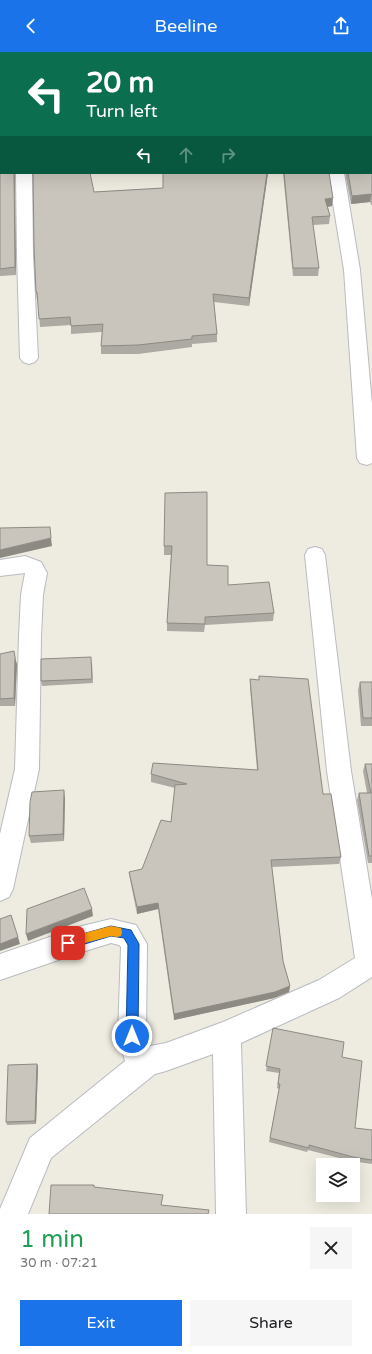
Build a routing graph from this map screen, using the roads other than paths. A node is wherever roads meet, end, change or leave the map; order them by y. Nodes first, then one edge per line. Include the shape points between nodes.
1 (24, 174) edge
2 (336, 174) edge
3 (29, 358) dead end
4 (367, 458) dead end
5 (315, 555) dead end
6 (0, 568) edge
7 (0, 889) edge
8 (371, 962) edge
9 (0, 966) edge
10 (227, 1035) junction
11 (148, 1061) junction
12 (13, 1214) edge
13 (231, 1214) edge

1 - 3 street
2 - 4 street via 352,270
5 - 8 street via 339,771
6 - 7 street via 25,564 34,568 36,573 32,595 26,769
8 - 10 street via 329,989
9 - 11 street via 111,931 127,934 134,944 132,1036 136,1054
10 - 11 street
10 - 13 street
11 - 12 street via 40,1148

